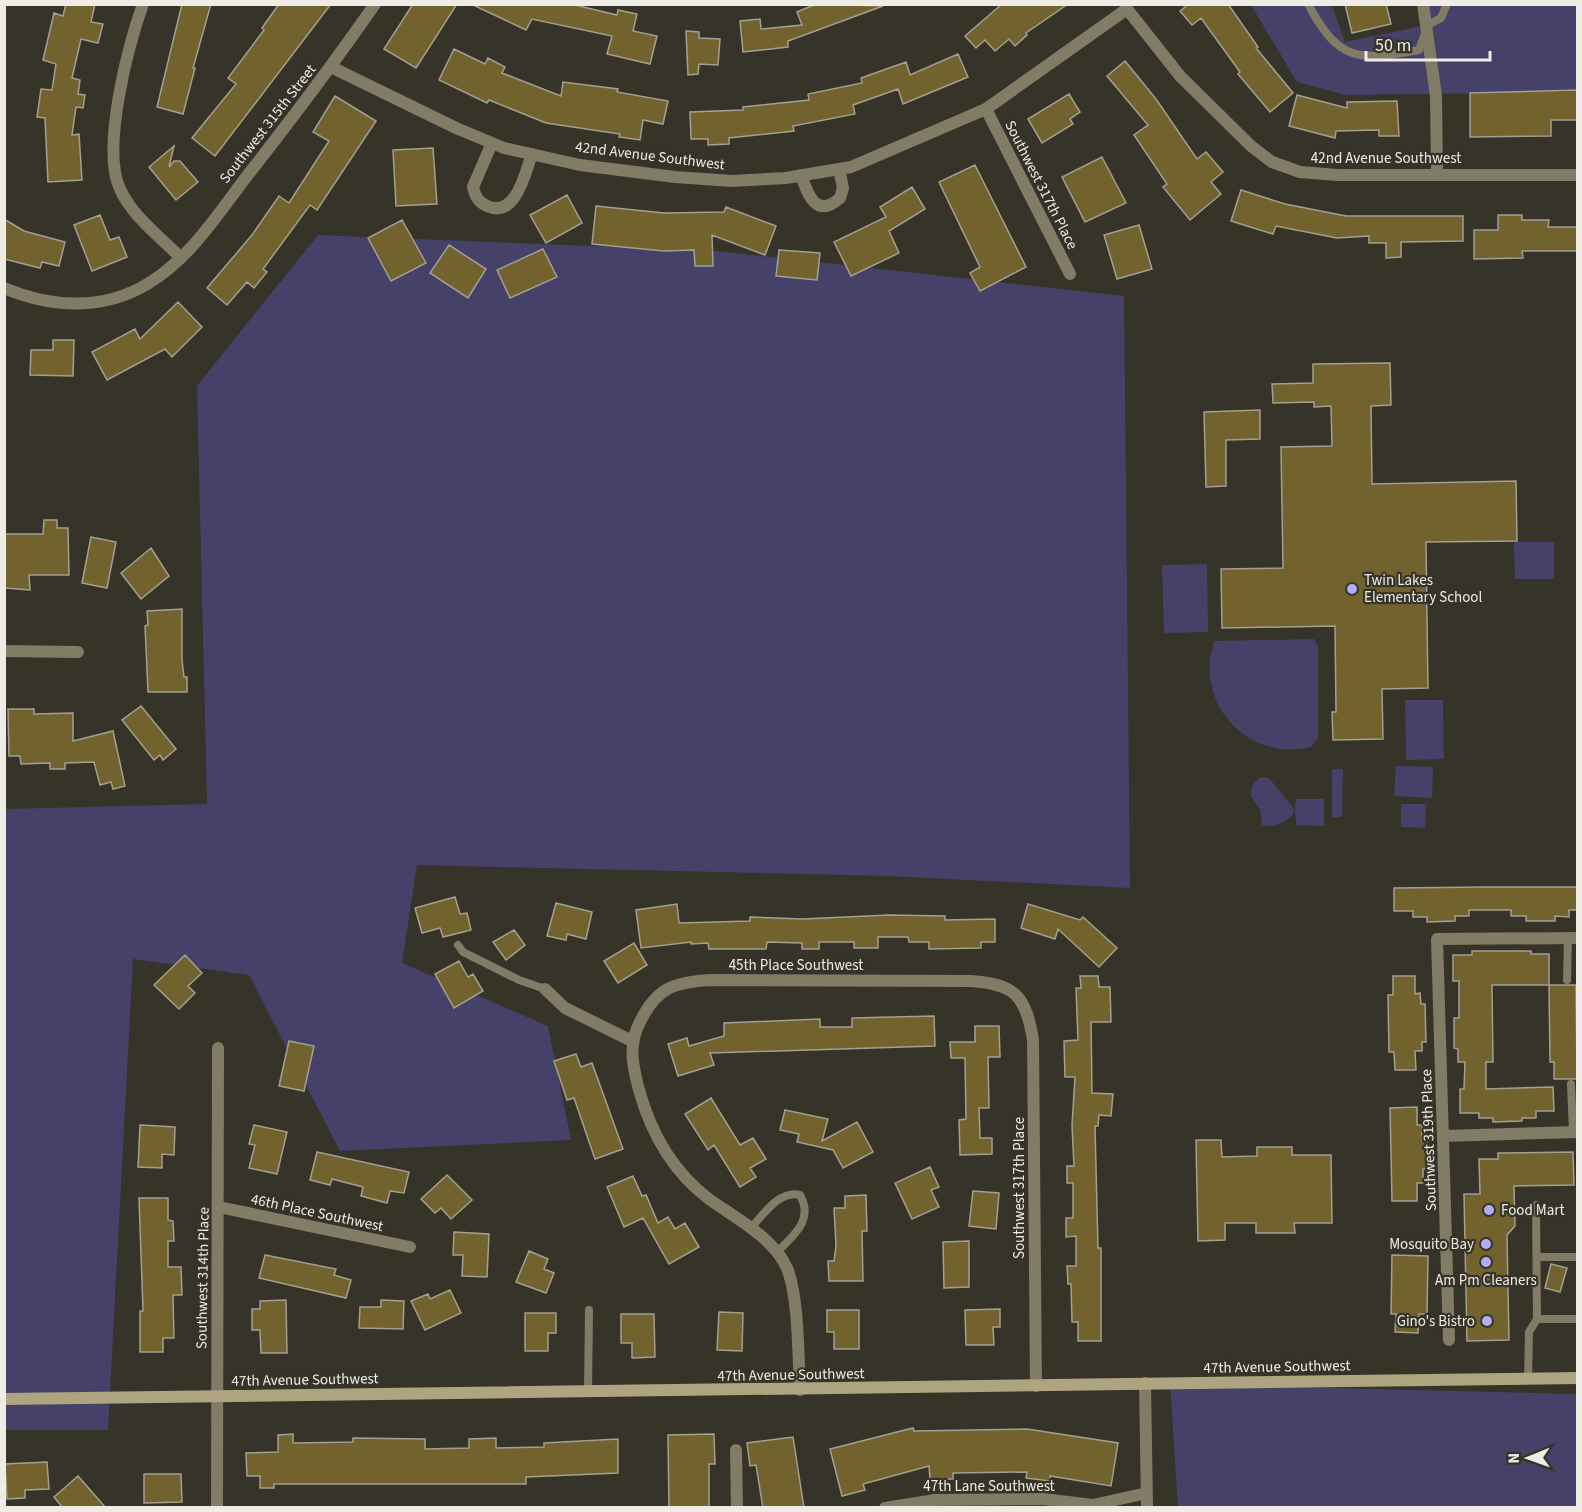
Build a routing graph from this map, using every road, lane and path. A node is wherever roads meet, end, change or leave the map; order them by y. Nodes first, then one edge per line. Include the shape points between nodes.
1 (142, 4) edge
2 (375, 4) edge
3 (1308, 4) edge
4 (1423, 4) edge
5 (1447, 4) edge
6 (1125, 7) edge
7 (1428, 25) junction
8 (331, 67) junction
9 (986, 109) junction
10 (492, 143) junction
11 (532, 154) junction
12 (838, 169) junction
13 (1437, 174) junction
14 (801, 175) junction
15 (1578, 175) edge
16 (181, 258) junction
17 (1070, 274) dead end
18 (4, 288) edge
19 (4, 651) edge
20 (78, 652) dead end
21 (1573, 938) edge
22 (458, 945) dead end
23 (1567, 980) dead end
24 (545, 989) joint
25 (1016, 993) joint
26 (633, 1041) junction
27 (218, 1048) dead end
28 (1571, 1084) dead end
29 (1575, 1132) edge
30 (1444, 1136) junction
31 (1536, 1205) dead end
32 (219, 1208) junction
33 (750, 1229) junction
34 (410, 1247) dead end
35 (777, 1252) junction
36 (1538, 1257) junction
37 (1578, 1257) edge
38 (589, 1310) dead end
39 (1537, 1319) junction
40 (1578, 1319) edge
41 (1449, 1340) dead end
42 (1578, 1378) edge
43 (1528, 1380) junction
44 (1145, 1383) junction
45 (1036, 1386) junction
46 (800, 1390) junction
47 (588, 1392) junction
48 (217, 1396) junction
49 (4, 1399) edge
50 (736, 1450) dead end
51 (1147, 1493) junction
52 (984, 1503) edge
53 (1094, 1506) edge
54 (218, 1508) edge
55 (737, 1508) edge
56 (885, 1508) edge
57 (1148, 1508) edge

1 - 16 street via 115,129 112,166 133,210
2 - 8 street, Southwest 315th Street
3 - 7 lane via 1324,33 1351,54 1381,56 1419,50
4 - 7 street
5 - 7 lane via 1441,18
6 - 9 street, 42nd Avenue Southwest
6 - 13 street, 42nd Avenue Southwest via 1180,76 1272,162 1300,172 1337,175
7 - 13 street via 1436,96
8 - 10 street, 42nd Avenue Southwest
8 - 16 street, Southwest 315th Street
9 - 12 street, 42nd Avenue Southwest via 899,148
9 - 17 street, Southwest 317th Place
10 - 11 street, 42nd Avenue Southwest
10 - 11 street via 472,187 478,200 490,208 505,206 515,197
11 - 14 street, 42nd Avenue Southwest via 580,165 675,177 732,181
12 - 14 street, 42nd Avenue Southwest
12 - 14 street via 843,188 840,198 826,206 810,200
13 - 15 street, 42nd Avenue Southwest
16 - 18 street, Southwest 315th Street via 150,283 100,301 60,304
19 - 20 street
21 - 23 lane
21 - 30 street, Southwest 319th Place via 1437,939
22 - 24 lane via 463,952
24 - 26 street via 565,1008
25 - 26 street, 45th Place Southwest via 994,983 971,981 696,981 670,986 653,999
25 - 45 street, Southwest 317th Place via 1029,1014 1033,1040
26 - 33 street, 45th Place Southwest via 634,1069 650,1122 672,1162 706,1197
27 - 32 street, Southwest 314th Place
28 - 29 lane
29 - 30 street
30 - 41 street, Southwest 319th Place
31 - 36 lane
32 - 34 street, 46th Place Southwest
32 - 48 street, Southwest 314th Place
33 - 35 street, 45th Place Southwest
33 - 35 lane via 783,1196 800,1195 806,1216 801,1227
35 - 46 street via 791,1284
36 - 37 lane
36 - 39 lane
38 - 47 lane
39 - 40 lane
39 - 43 lane via 1529,1332
42 - 43 main road, 47th Avenue Southwest
43 - 44 main road, 47th Avenue Southwest
44 - 45 main road, 47th Avenue Southwest
44 - 51 street
45 - 46 main road, 47th Avenue Southwest
46 - 47 main road, 47th Avenue Southwest
47 - 48 main road, 47th Avenue Southwest
48 - 49 main road, 47th Avenue Southwest
48 - 54 street, Southwest 314th Place
50 - 55 street
51 - 53 street, 47th Lane Southwest
51 - 57 street
52 - 53 street, 47th Lane Southwest via 1043,1499
52 - 56 street, 47th Lane Southwest via 922,1501

